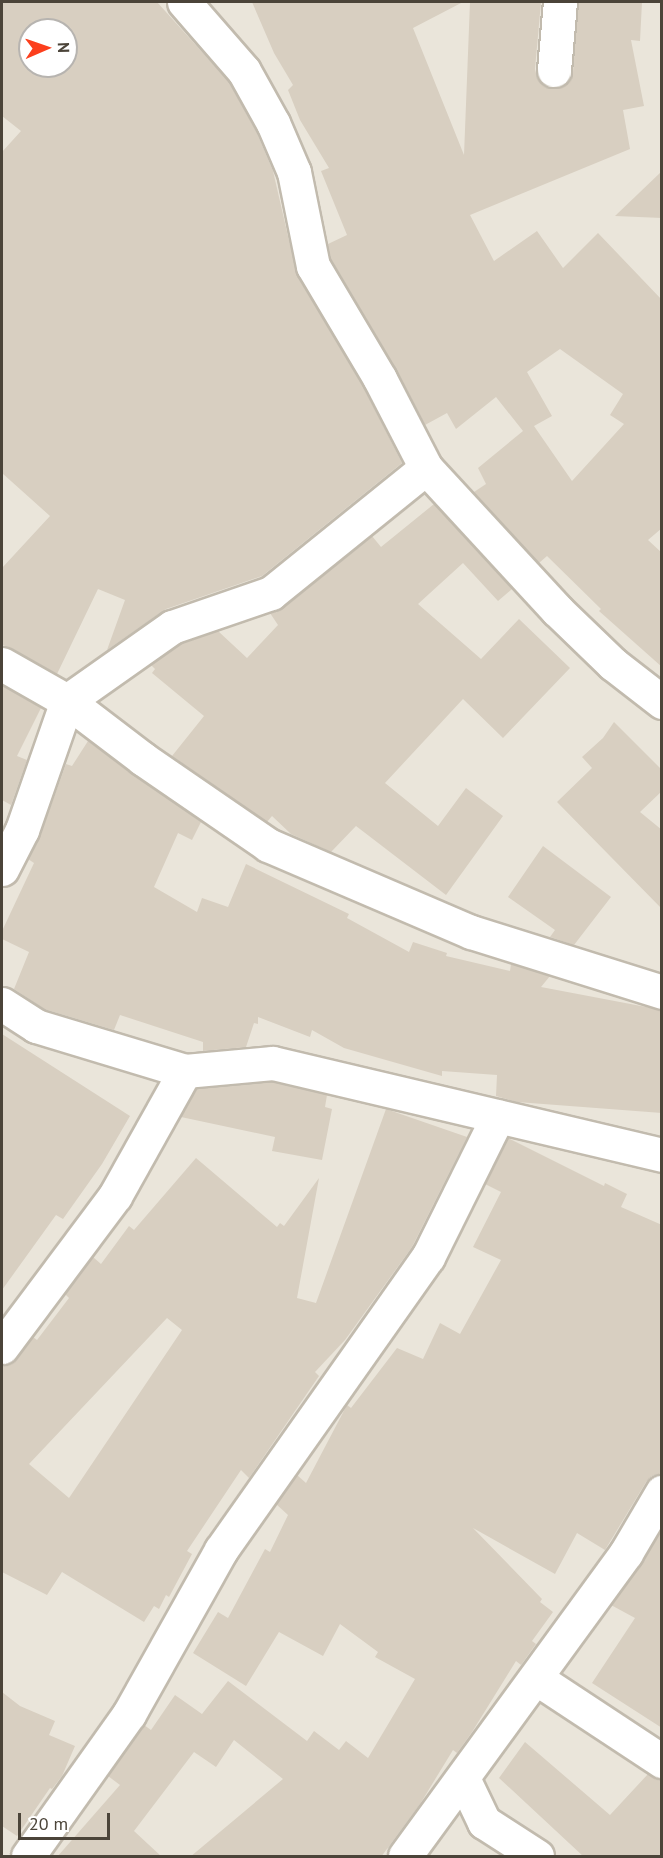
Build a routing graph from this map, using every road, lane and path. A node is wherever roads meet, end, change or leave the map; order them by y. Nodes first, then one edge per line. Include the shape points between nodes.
1 (184, 2) edge
2 (560, 2) edge
3 (554, 70) dead end
4 (426, 468) junction
5 (2, 664) edge
6 (67, 701) junction
7 (662, 702) edge
8 (2, 869) edge
9 (662, 992) edge
10 (2, 1004) edge
11 (185, 1071) junction
12 (498, 1116) junction
13 (662, 1155) edge
14 (2, 1347) edge
15 (662, 1492) edge
16 (536, 1678) junction
17 (662, 1761) edge
18 (463, 1778) junction
19 (27, 1857) edge
20 (405, 1857) edge
21 (537, 1857) edge

1 - 4 street via 244,71 273,123 294,172 313,266 380,379
2 - 3 street
4 - 6 street via 271,593 172,627
4 - 7 street via 557,610 614,664
5 - 6 street
6 - 8 street via 22,830
6 - 9 street via 268,845 471,932
10 - 11 street via 36,1026
11 - 12 street via 273,1062
11 - 14 street via 115,1196
12 - 13 street
12 - 19 street via 428,1257 221,1550 129,1714
15 - 16 street via 626,1553
16 - 17 street
16 - 18 street
18 - 20 street
18 - 21 street via 483,1822

